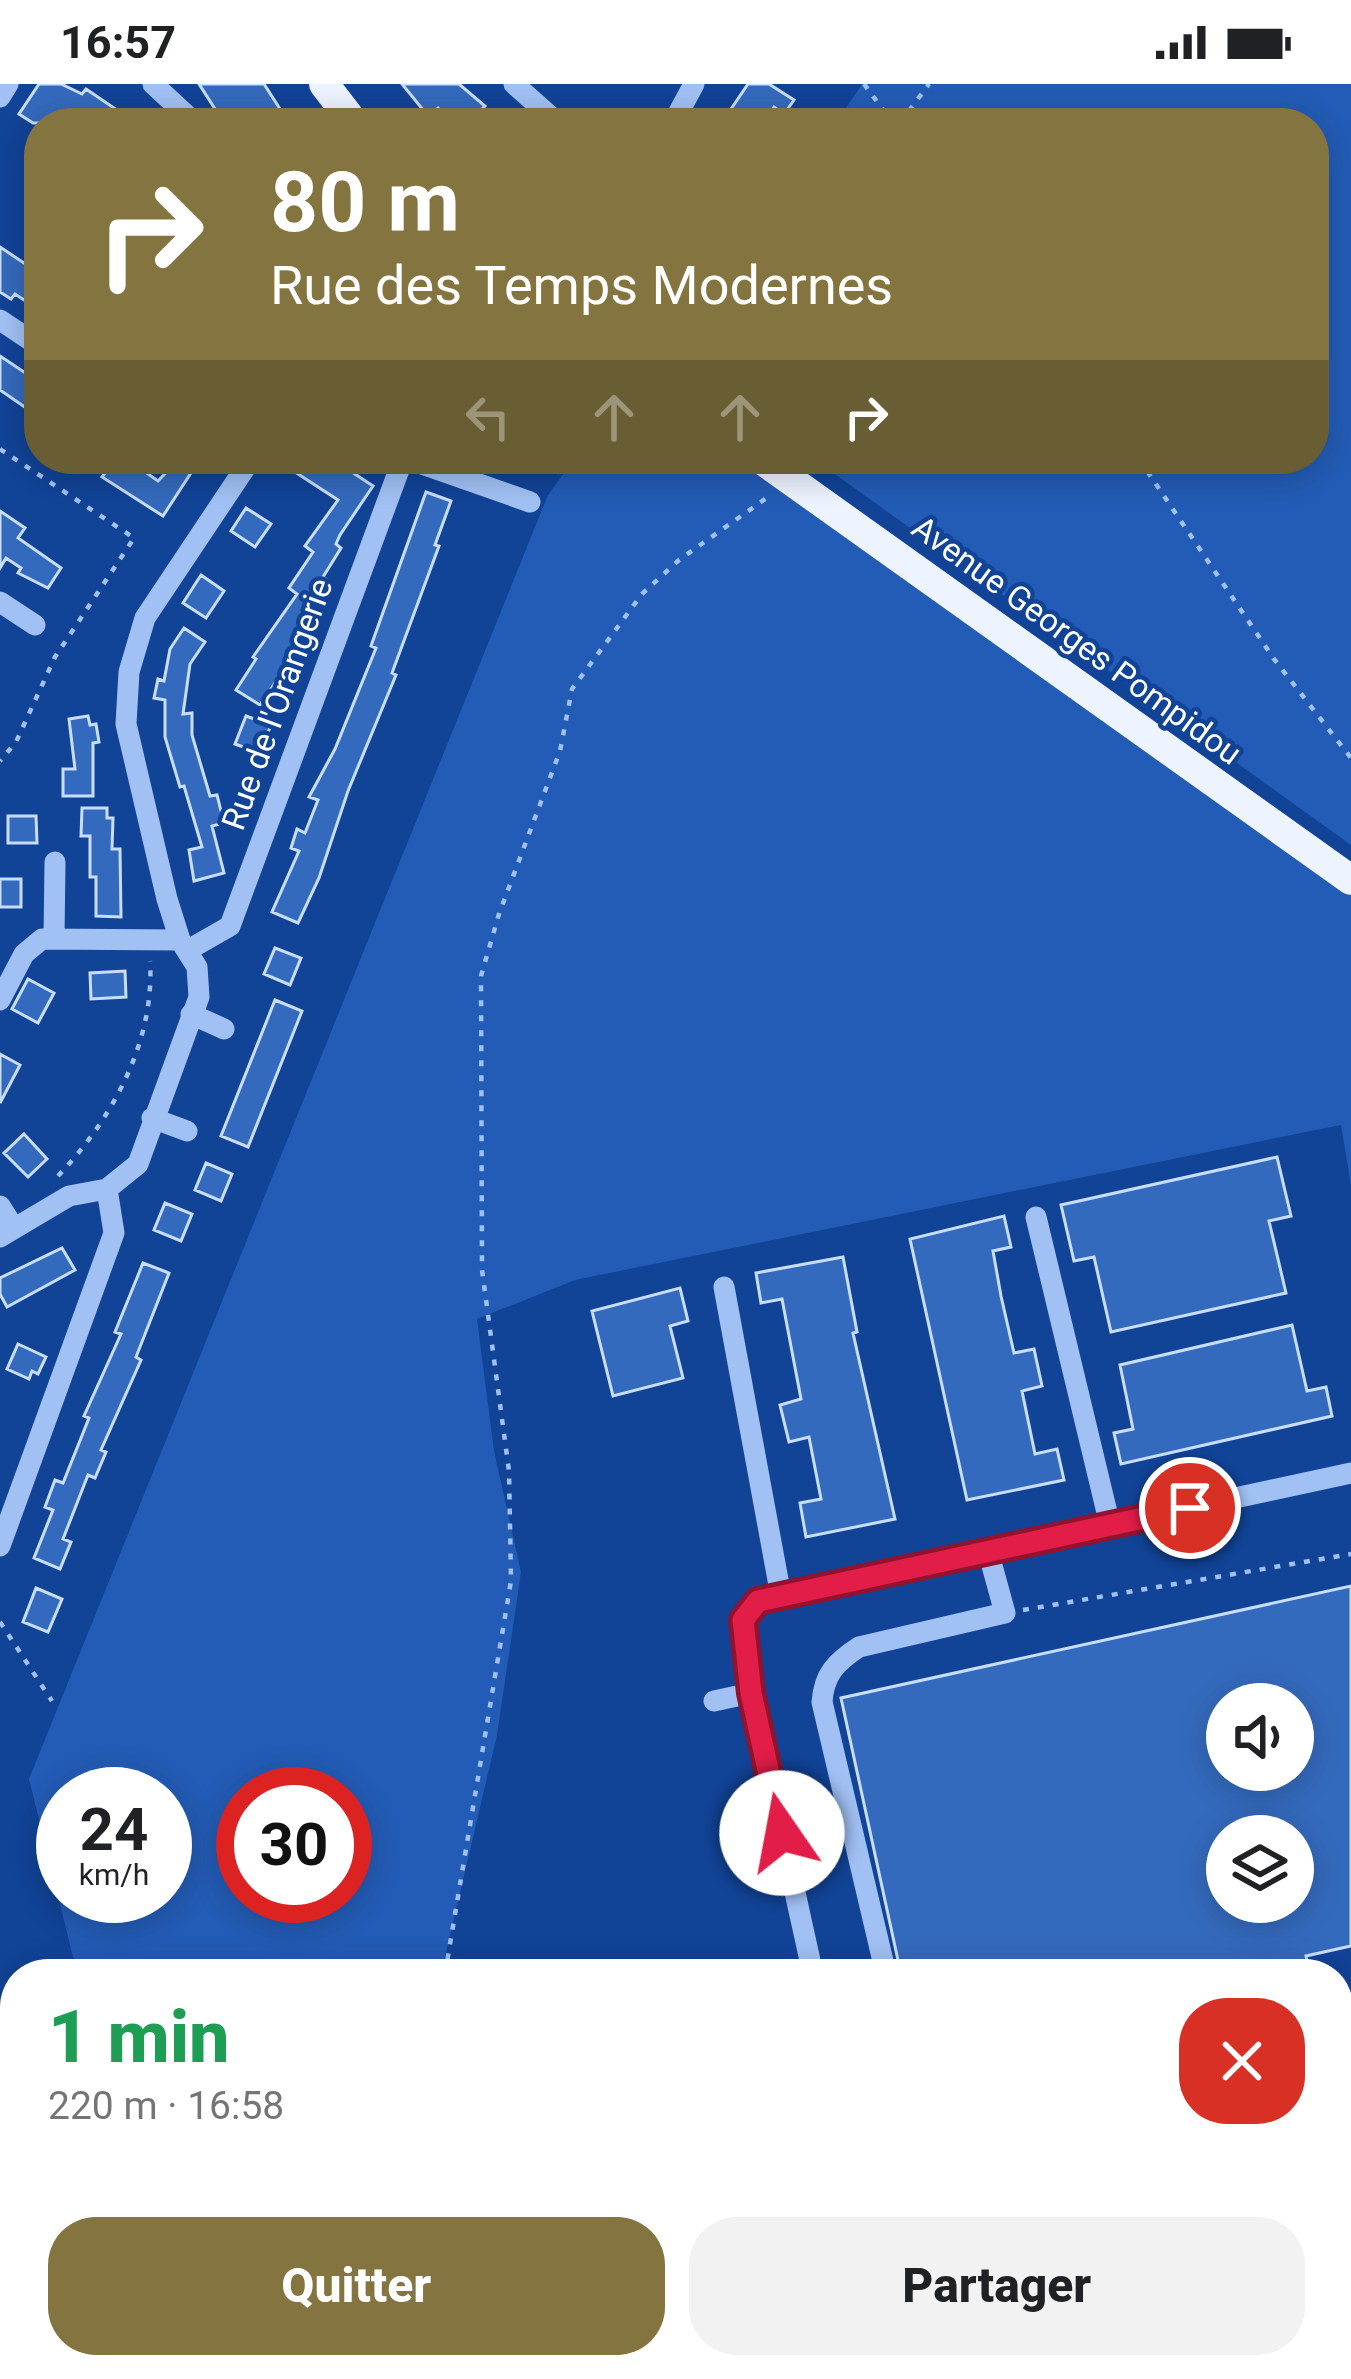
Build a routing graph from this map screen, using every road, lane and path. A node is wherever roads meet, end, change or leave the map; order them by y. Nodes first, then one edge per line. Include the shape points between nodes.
1 (8, 84) edge
2 (153, 84) edge
3 (324, 84) edge
4 (514, 84) edge
5 (864, 84) edge
6 (929, 84) edge
7 (0, 97) edge
8 (179, 108) edge
9 (342, 108) edge
10 (541, 108) edge
11 (884, 108) edge
12 (909, 108) edge
13 (39, 474) edge
14 (240, 474) edge
15 (399, 474) edge
16 (449, 474) edge
17 (782, 474) edge
18 (1148, 474) edge
19 (778, 491) dead end
20 (530, 502) dead end
21 (0, 602) edge
22 (35, 625) dead end
23 (1351, 758) edge
24 (0, 761) edge
25 (55, 862) dead end
26 (1351, 880) edge
27 (54, 938) junction
28 (149, 941) junction
29 (184, 945) junction
30 (0, 1000) edge
31 (190, 1014) junction
32 (224, 1029) dead end
33 (152, 1118) junction
34 (187, 1131) dead end
35 (49, 1186) dead end
36 (107, 1189) junction
37 (0, 1206) edge
38 (1036, 1216) dead end
39 (7, 1233) edge
40 (724, 1287) dead end
41 (1351, 1473) edge
42 (1110, 1525) junction
43 (0, 1546) edge
44 (988, 1551) junction
45 (1351, 1554) edge
46 (781, 1596) junction
47 (1006, 1613) junction
48 (0, 1622) edge
49 (751, 1693) junction
50 (52, 1701) dead end
51 (714, 1701) dead end
52 (448, 1959) edge
53 (810, 1959) edge
54 (883, 1959) edge

1 - 7 street
2 - 8 street
3 - 9 main road
4 - 10 street
5 - 11 path
6 - 12 path
13 - 24 path via 134,538 62,645
14 - 29 street via 145,618 129,672 127,724
15 - 29 street, Rue de l'Orangerie via 230,926
16 - 20 street
17 - 26 main road, Avenue Georges Pompidou
18 - 23 path
19 - 52 path via 642,594 572,689 560,751 481,976 482,1270 509,1471 511,1582
21 - 22 street
25 - 27 street
27 - 28 street
27 - 30 street via 29,947
28 - 29 street
28 - 35 path via 146,1022 134,1060 107,1115
29 - 31 street via 197,968 199,997
31 - 32 street
31 - 33 street
33 - 34 street
33 - 36 street via 138,1164
36 - 39 street via 69,1196
36 - 43 street via 114,1233
37 - 39 street
38 - 42 street
40 - 46 street
41 - 42 street
42 - 44 street
44 - 46 street
44 - 47 street
45 - 47 path
46 - 49 street via 758,1601 743,1620
47 - 54 street via 859,1647 824,1682
48 - 50 path
49 - 51 street
49 - 53 street

